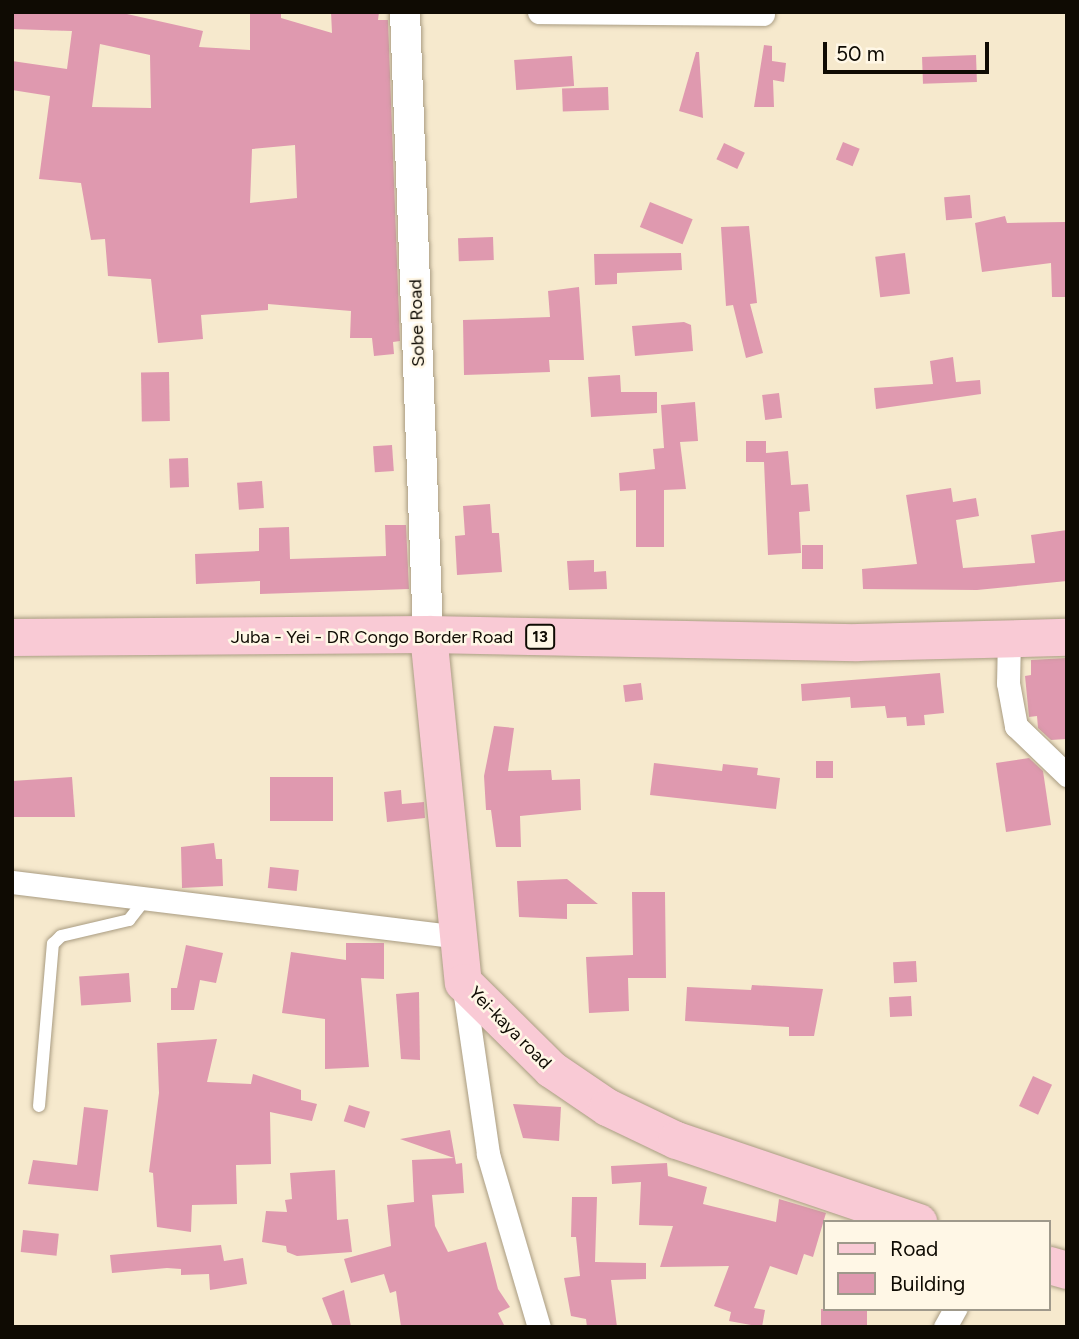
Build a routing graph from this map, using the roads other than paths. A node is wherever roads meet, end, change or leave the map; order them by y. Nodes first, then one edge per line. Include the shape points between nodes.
1 (405, 12) edge
2 (540, 12) edge
3 (763, 15) dead end
4 (428, 634) junction
5 (12, 636) edge
6 (1067, 636) edge
7 (1009, 637) junction
8 (1067, 775) edge
9 (12, 882) edge
10 (146, 898) junction
11 (457, 937) junction
12 (463, 982) junction
13 (39, 1106) dead end
14 (912, 1220) edge
15 (954, 1311) edge
16 (539, 1327) edge
17 (945, 1327) edge

1 - 4 street, Sobe Road
2 - 3 street
4 - 5 main road, Juba - Yei - DR Congo Border Road / 13
4 - 7 main road, Juba - Yei - DR Congo Border Road / 13 via 857,642
4 - 11 main road, Yei-kaya road
6 - 7 main road, Juba - Yei - DR Congo Border Road / 13
7 - 8 street via 1008,683 1016,726
9 - 10 street
10 - 11 street
10 - 13 lane via 129,920 61,936 53,944
11 - 12 main road, Yei-kaya road
12 - 14 main road, Yei-kaya road via 551,1069 607,1107 676,1140
12 - 16 street via 488,1154
15 - 17 street

